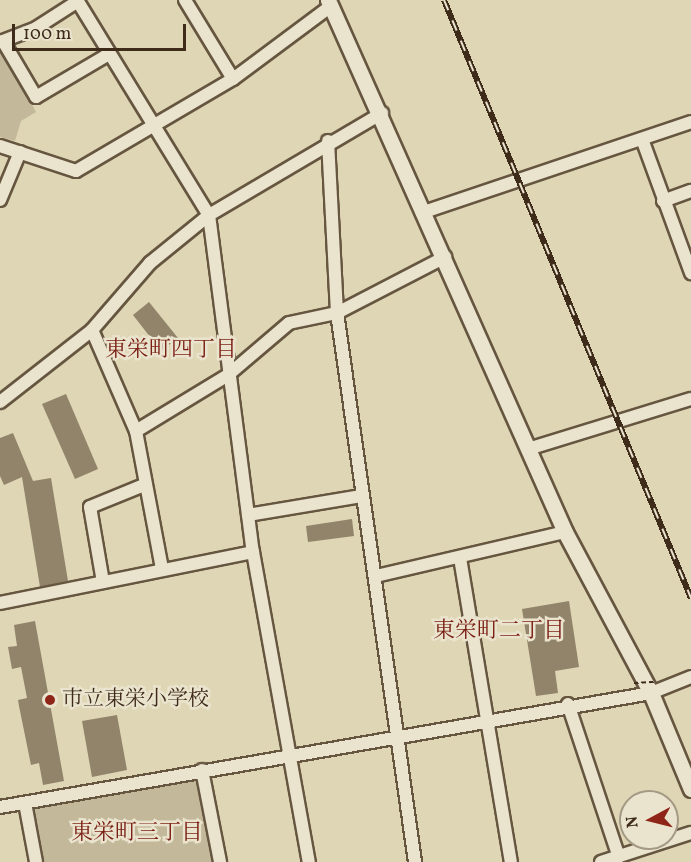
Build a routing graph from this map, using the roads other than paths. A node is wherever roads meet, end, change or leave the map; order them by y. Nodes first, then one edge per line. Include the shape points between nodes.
1 (185, 0) edge
2 (78, 1) edge
3 (329, 3) edge
4 (2, 41) edge
5 (110, 54) junction
6 (233, 79) junction
7 (382, 113) junction
8 (691, 122) edge
9 (152, 124) junction
10 (642, 140) junction
11 (328, 141) junction
12 (0, 146) edge
13 (20, 152) junction
14 (691, 191) edge
15 (0, 200) edge
16 (663, 201) junction
17 (424, 212) junction
18 (209, 215) junction
19 (446, 257) junction
20 (691, 273) edge
21 (337, 313) junction
22 (92, 330) junction
23 (228, 375) junction
24 (691, 399) edge
25 (0, 400) edge
26 (136, 431) junction
27 (528, 449) junction
28 (144, 485) junction
29 (362, 496) junction
30 (248, 515) junction
31 (565, 532) junction
32 (253, 552) junction
33 (460, 558) junction
34 (162, 568) junction
35 (375, 576) junction
36 (103, 582) junction
37 (0, 603) edge
38 (691, 677) edge
39 (653, 688) junction
40 (568, 704) junction
41 (488, 719) junction
42 (397, 735) junction
43 (286, 756) junction
44 (202, 770) junction
45 (691, 789) edge
46 (25, 803) junction
47 (0, 807) edge
48 (691, 833) edge
49 (619, 857) junction
50 (36, 862) edge
51 (220, 862) edge
52 (309, 862) edge
53 (415, 862) edge
54 (511, 862) edge
55 (602, 862) edge

1 - 6 street
2 - 4 street via 36,28
2 - 5 street
3 - 6 street
3 - 7 street
4 - 5 street via 36,97
5 - 9 street
6 - 9 street
7 - 11 street
7 - 17 street
8 - 10 street
9 - 13 street via 76,171
9 - 18 street
10 - 16 street
10 - 17 street
11 - 18 street
11 - 21 street
12 - 13 street
13 - 15 street
14 - 16 street
16 - 20 street
17 - 19 street
18 - 22 street via 150,263
18 - 23 street
19 - 21 street
19 - 27 street
21 - 23 street via 290,323
21 - 29 street
22 - 25 street
22 - 26 street
23 - 26 street
23 - 30 street
24 - 27 street
26 - 28 street
27 - 31 street
28 - 34 street
28 - 36 street via 90,507
29 - 30 street
29 - 35 street
30 - 32 street
31 - 33 street
31 - 39 street
32 - 34 street
32 - 43 street
33 - 35 street
33 - 41 street
34 - 36 street
35 - 42 street
36 - 37 street
38 - 39 street
39 - 40 street
39 - 45 street
40 - 41 street
40 - 49 street
41 - 42 street
41 - 54 street
42 - 43 street
42 - 53 street
43 - 44 street
43 - 52 street
44 - 46 street
44 - 51 street
46 - 47 street
46 - 50 street
48 - 49 street
49 - 55 street

